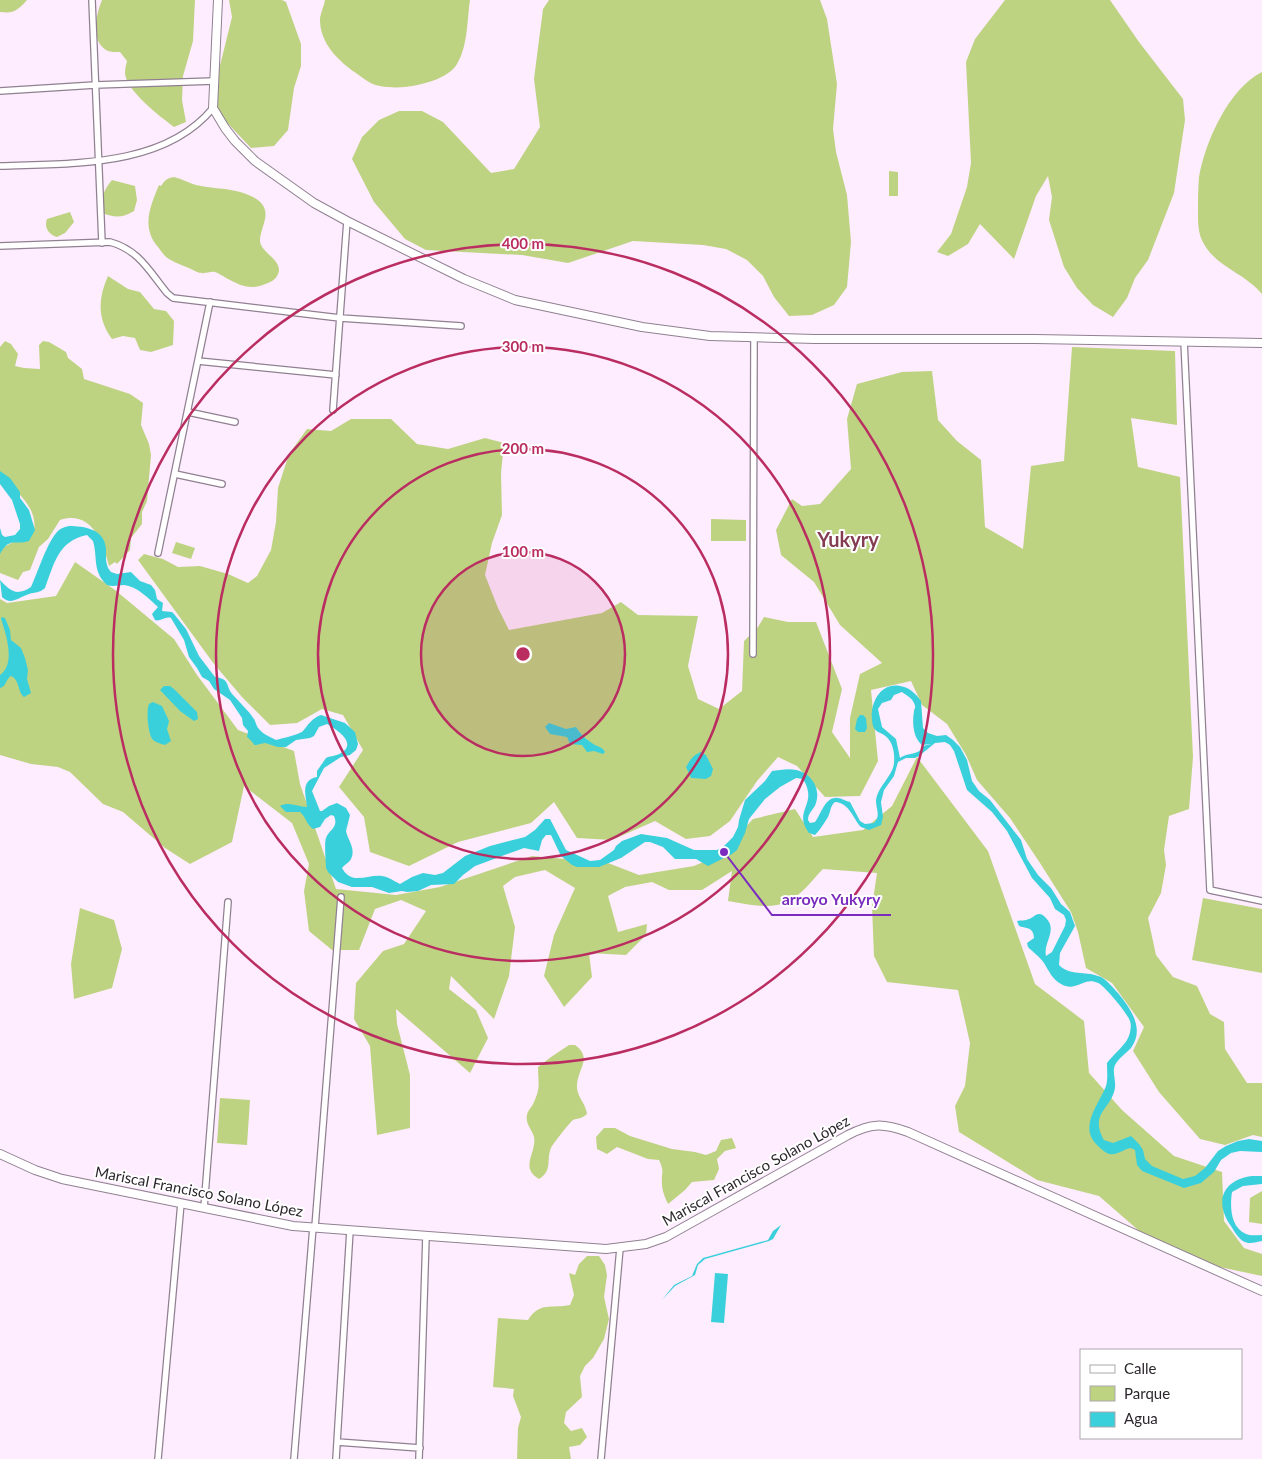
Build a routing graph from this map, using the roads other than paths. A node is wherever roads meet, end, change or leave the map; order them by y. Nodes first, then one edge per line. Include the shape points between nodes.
1 (92, 0) edge
2 (218, 0) edge
3 (214, 81) junction
4 (95, 85) junction
5 (0, 91) edge
6 (213, 108) junction
7 (98, 162) junction
8 (0, 166) edge
9 (347, 221) junction
10 (102, 243) junction
11 (0, 246) edge
12 (210, 302) junction
13 (340, 318) junction
14 (461, 326) dead end
15 (754, 338) junction
16 (1184, 341) junction
17 (1262, 343) edge
18 (198, 361) junction
19 (336, 375) junction
20 (333, 410) dead end
21 (188, 412) junction
22 (235, 422) dead end
23 (174, 474) junction
24 (222, 484) dead end
25 (158, 553) dead end
26 (753, 654) dead end
27 (341, 897) dead end
28 (1262, 901) edge
29 (228, 902) dead end
30 (0, 1154) edge
31 (181, 1203) junction
32 (204, 1208) junction
33 (314, 1227) junction
34 (350, 1230) junction
35 (426, 1236) junction
36 (620, 1248) junction
37 (1262, 1291) edge
38 (337, 1442) junction
39 (420, 1448) junction
40 (158, 1459) edge
41 (294, 1459) edge
42 (336, 1459) edge
43 (420, 1459) edge
44 (601, 1459) edge

1 - 4 street
2 - 3 main road
3 - 4 street
3 - 6 main road
4 - 5 street
4 - 7 street
6 - 7 street via 184,135 162,145
6 - 9 main road via 235,141 255,161 293,189
7 - 8 street
7 - 10 street
9 - 13 street
9 - 15 main road via 464,279 515,300 673,332
10 - 11 street
10 - 12 street via 121,246 136,254 173,298
12 - 13 street
12 - 18 street
13 - 14 street
13 - 19 street
15 - 16 main road
15 - 26 street
16 - 17 main road
16 - 28 street via 1210,890
18 - 19 street
18 - 21 street
19 - 20 street
21 - 22 street
21 - 23 street
23 - 24 street
23 - 25 street
27 - 33 street
29 - 32 street
30 - 31 main road, Mariscal Francisco Solano López via 62,1179
31 - 32 main road, Mariscal Francisco Solano López
31 - 40 street
32 - 33 main road, Mariscal Francisco Solano López via 269,1222
33 - 34 main road, Mariscal Francisco Solano López
33 - 41 street
34 - 35 main road, Mariscal Francisco Solano López
34 - 38 street
35 - 36 main road, Mariscal Francisco Solano López
35 - 39 street
36 - 37 main road, Mariscal Francisco Solano López via 646,1244 666,1236 848,1135 884,1125 908,1132
36 - 44 street
38 - 39 street
38 - 42 street
39 - 43 street

